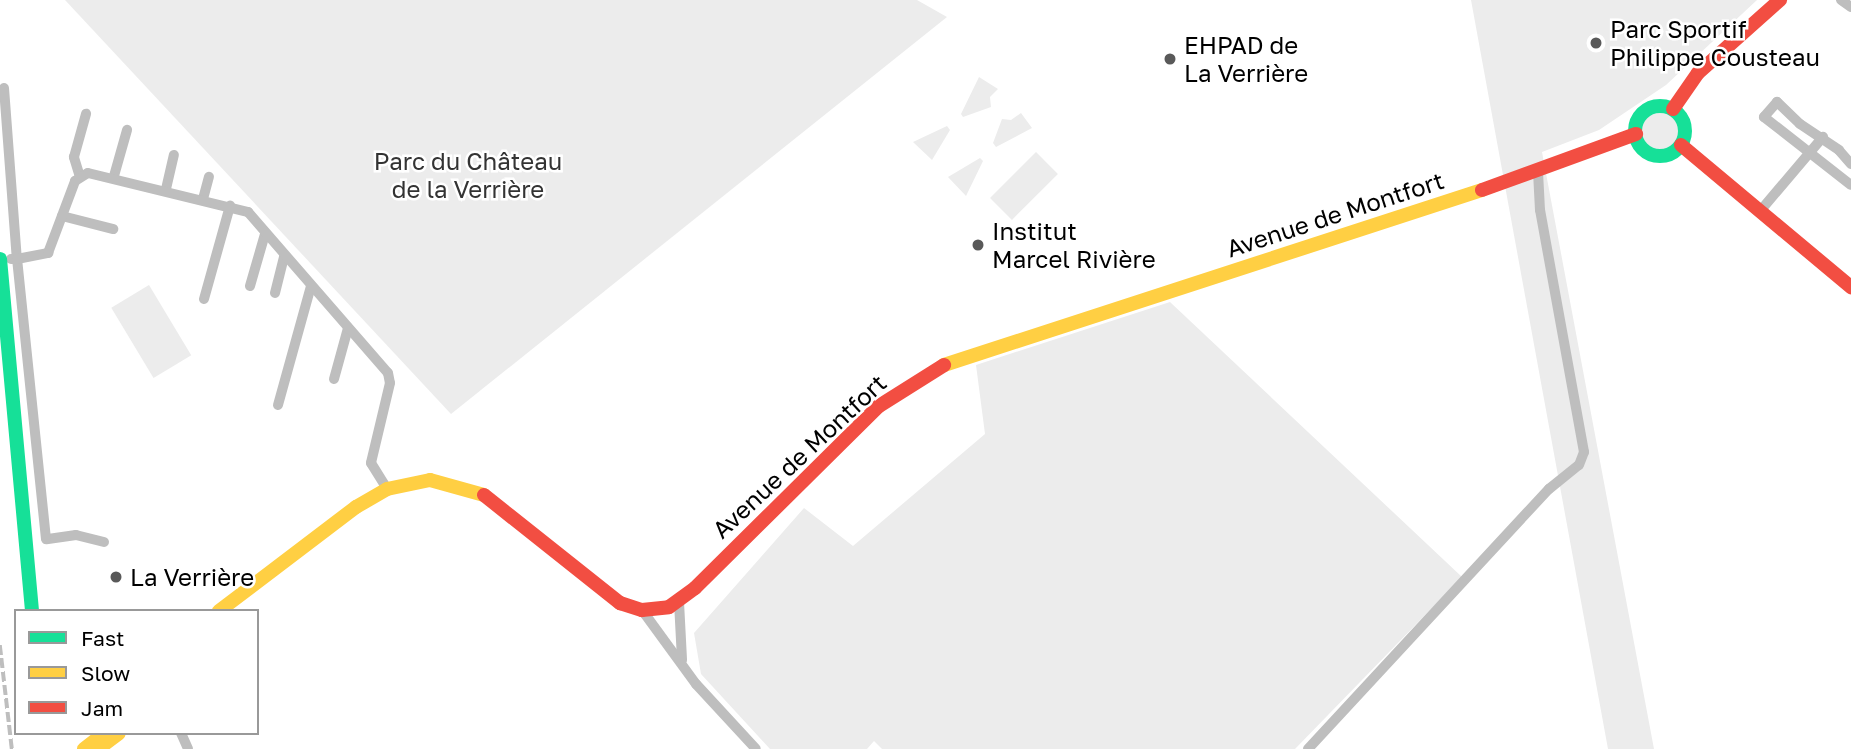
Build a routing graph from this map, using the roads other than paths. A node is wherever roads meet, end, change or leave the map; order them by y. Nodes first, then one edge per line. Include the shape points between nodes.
1 (1780, 0) edge
2 (1840, 0) edge
3 (1851, 7) edge
4 (4, 88) dead end
5 (1673, 109) junction
6 (86, 114) dead end
7 (127, 130) dead end
8 (1636, 134) junction
9 (1823, 137) junction
10 (1681, 145) junction
11 (174, 155) dead end
12 (1809, 155) junction
13 (1851, 164) edge
14 (1538, 171) junction
15 (114, 176) junction
16 (80, 177) junction
17 (209, 177) dead end
18 (1851, 185) edge
19 (166, 189) junction
20 (203, 199) junction
21 (230, 206) junction
22 (1761, 211) junction
23 (62, 216) junction
24 (113, 229) dead end
25 (265, 234) junction
26 (284, 256) junction
27 (0, 259) edge
28 (17, 259) junction
29 (250, 286) dead end
30 (311, 286) junction
31 (1851, 287) edge
32 (275, 293) dead end
33 (204, 299) dead end
34 (348, 328) junction
35 (334, 379) dead end
36 (278, 405) dead end
37 (387, 489) junction
38 (27, 539) junction
39 (47, 539) junction
40 (104, 542) dead end
41 (679, 602) junction
42 (32, 609) edge
43 (222, 609) edge
44 (642, 610) junction
45 (682, 661) junction
46 (102, 735) edge
47 (116, 735) edge
48 (84, 749) edge
49 (98, 749) edge
50 (756, 749) edge
51 (1308, 749) edge

1 - 5 street via 1698,74
2 - 3 street
4 - 28 street
5 - 8 street via 1658,106 1644,112
5 - 10 street via 1685,129
6 - 16 street via 74,157
7 - 15 street
8 - 10 street via 1643,149 1659,156
8 - 14 street, Avenue de Montfort
9 - 12 street
9 - 12 street via 1800,124 1777,102 1764,117
9 - 13 street
10 - 22 street
11 - 19 street
12 - 18 street
12 - 22 street
14 - 41 street, Avenue de Montfort via 945,364 872,413
14 - 51 street via 1542,223 1584,452 1579,465 1549,489
15 - 16 street via 96,173
15 - 19 street
16 - 23 street
17 - 20 street
19 - 20 street
20 - 21 street
21 - 25 street via 248,212
21 - 33 street
22 - 31 street
23 - 24 street
23 - 28 street via 48,253
25 - 26 street
25 - 29 street
26 - 30 street
26 - 32 street
27 - 28 street
27 - 38 street
28 - 39 street
30 - 34 street
30 - 36 street
34 - 35 street
34 - 37 street via 387,373 390,383 372,468
37 - 43 street
37 - 44 street via 430,480 480,492 516,515 606,594
38 - 39 street
38 - 42 street
39 - 40 street via 76,536
41 - 44 street
41 - 45 street
44 - 45 street
45 - 50 street via 696,684
46 - 48 street
47 - 49 street

